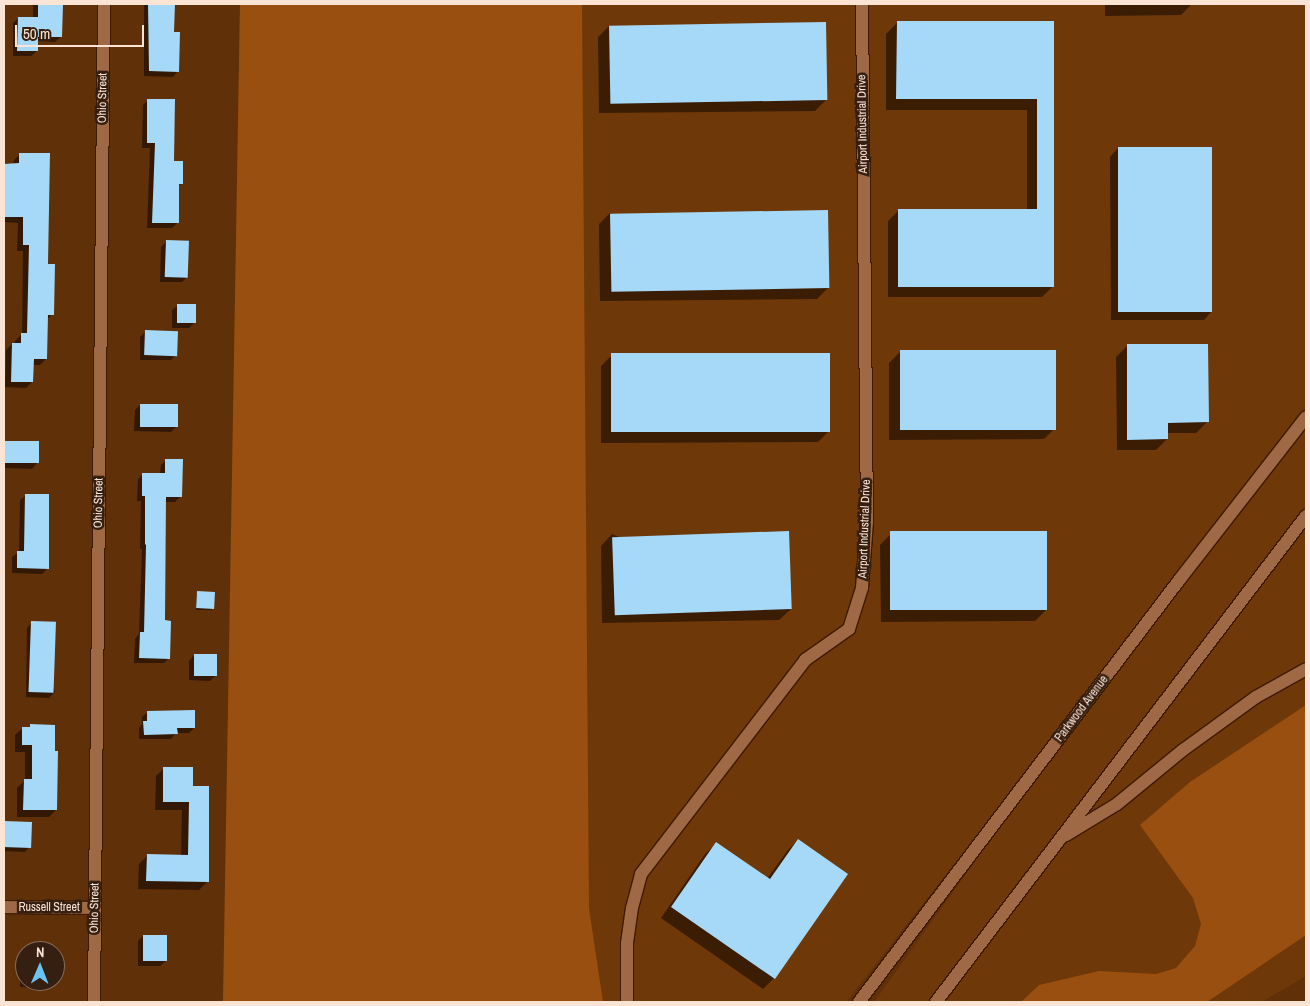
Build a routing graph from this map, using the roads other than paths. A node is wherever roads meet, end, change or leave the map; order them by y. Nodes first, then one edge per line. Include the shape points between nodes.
1 (104, 4) edge
2 (862, 4) edge
3 (1306, 417) edge
4 (1306, 516) edge
5 (1306, 669) edge
6 (1058, 841) junction
7 (4, 907) edge
8 (95, 908) junction
9 (94, 1002) edge
10 (626, 1002) edge
11 (859, 1002) edge
12 (936, 1002) edge

1 - 8 street, Ohio Street
2 - 10 street, Airport Industrial Drive via 867,522 862,588 849,629 805,660 641,874 632,908
3 - 11 street, Parkwood Avenue
4 - 6 street
5 - 6 street via 1256,697 1183,750 1117,804
6 - 12 street
7 - 8 street, Russell Street
8 - 9 street, Ohio Street

